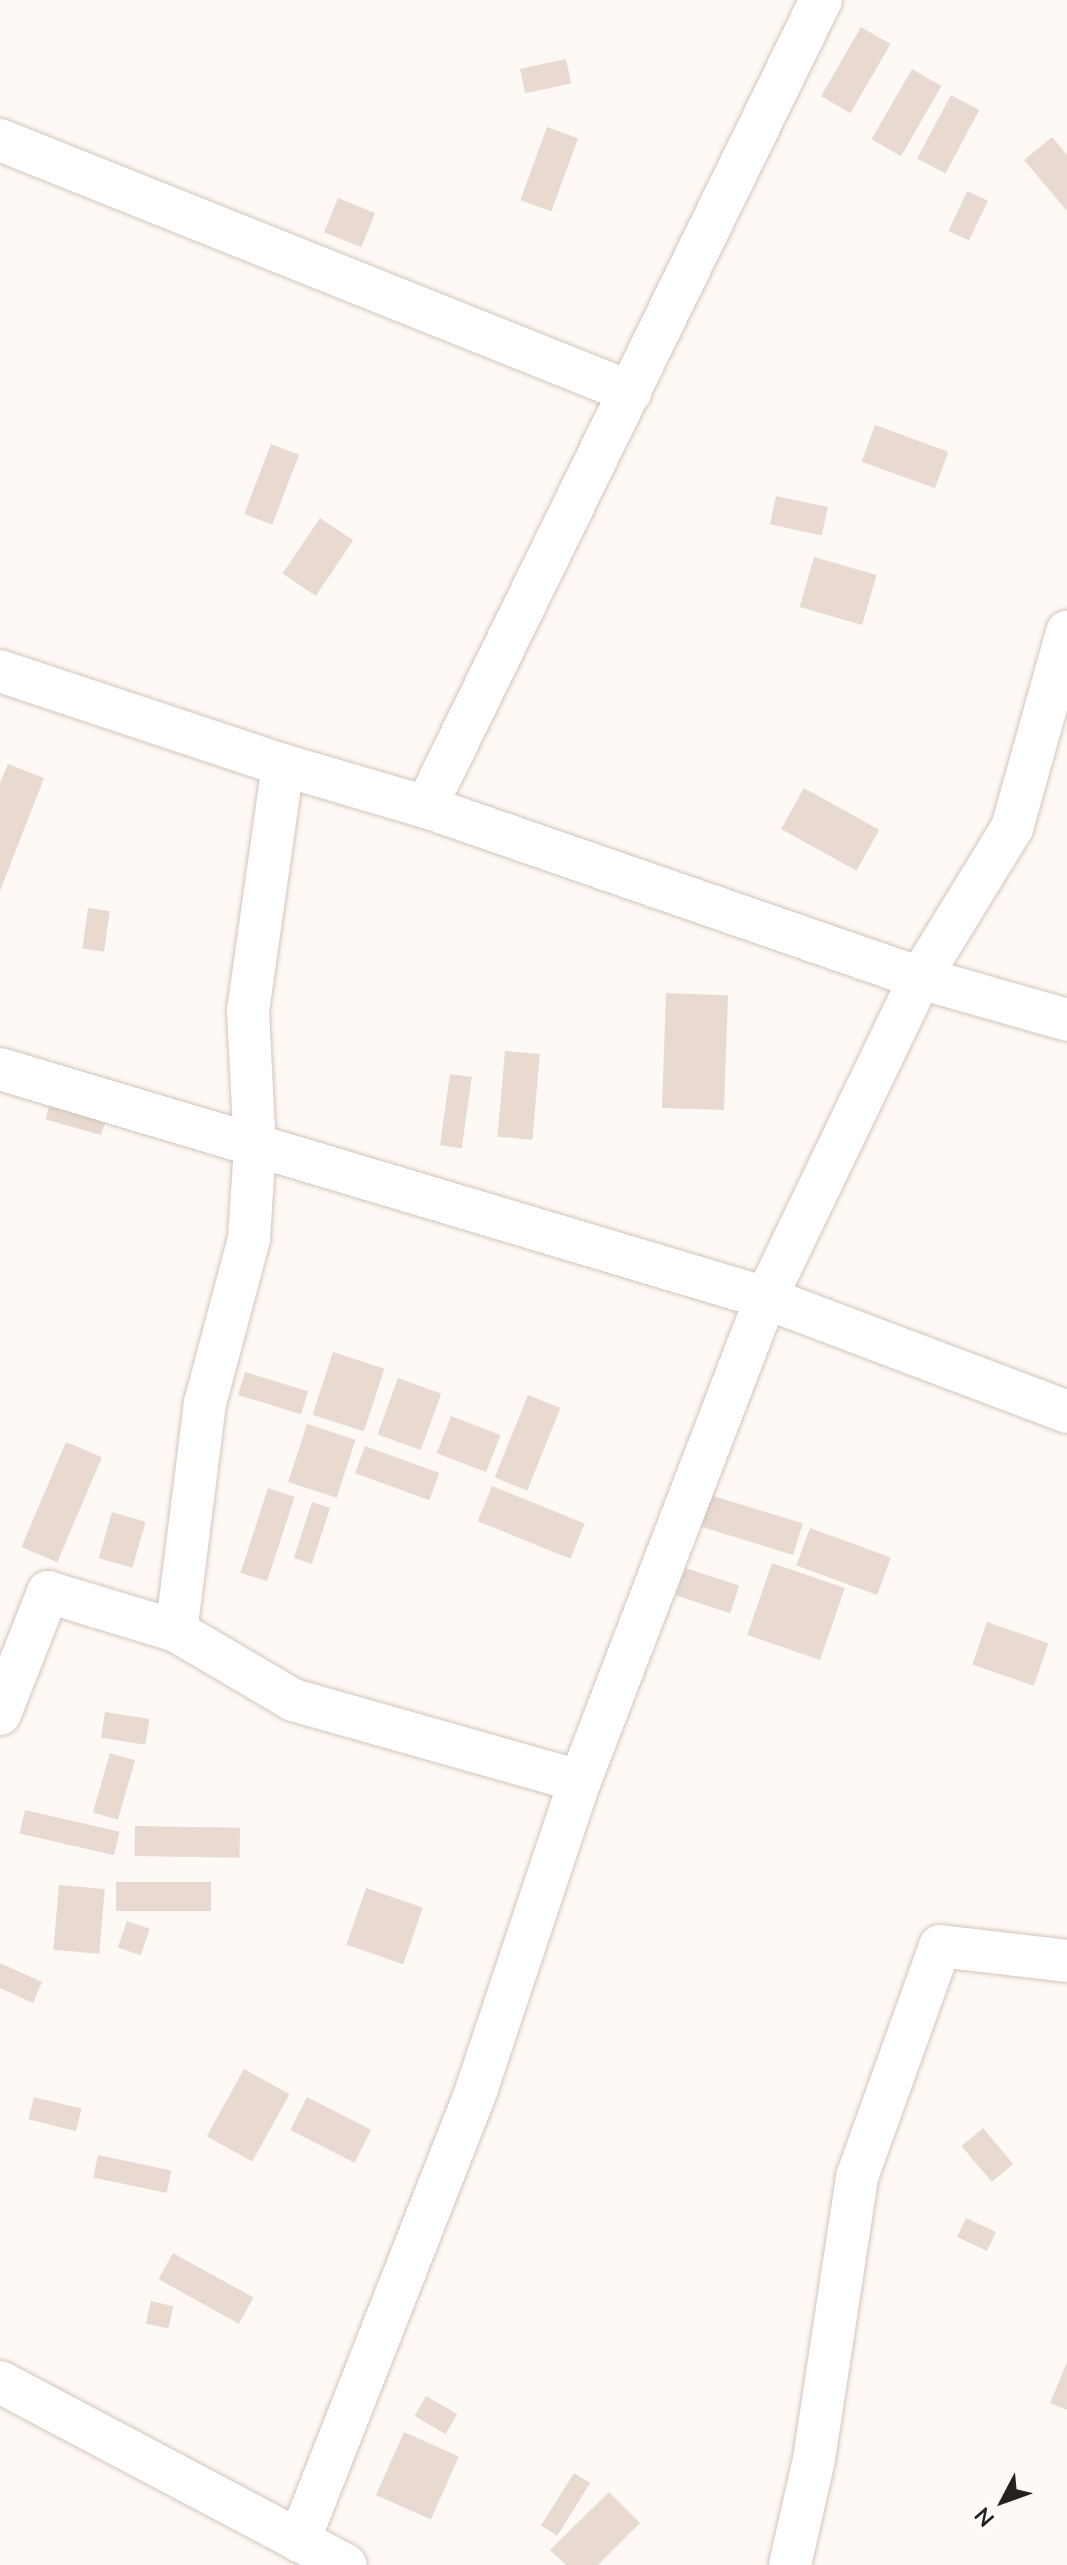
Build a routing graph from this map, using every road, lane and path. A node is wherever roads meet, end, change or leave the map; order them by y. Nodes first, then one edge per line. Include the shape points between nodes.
1 (821, 0) edge
2 (0, 140) edge
3 (630, 392) junction
4 (1067, 632) edge
5 (0, 671) edge
6 (283, 765) junction
7 (426, 807) junction
8 (920, 978) junction
9 (1067, 1020) edge
10 (0, 1069) edge
11 (255, 1146) junction
12 (766, 1298) junction
13 (1067, 1412) edge
14 (176, 1631) junction
15 (0, 1714) edge
16 (580, 1781) junction
17 (1067, 1961) edge
18 (0, 2382) edge
19 (299, 2541) junction
20 (345, 2565) edge
21 (790, 2565) edge

1 - 3 street
2 - 3 street
3 - 7 street
4 - 8 street via 1012,828
5 - 6 street
6 - 7 street
6 - 11 street via 248,1010
7 - 8 street
8 - 9 street
8 - 12 street
10 - 11 street
11 - 12 street
11 - 14 street via 249,1239 205,1403
12 - 13 street
12 - 16 street
14 - 15 street via 48,1592
14 - 16 street via 293,1700
16 - 19 street via 477,2088
17 - 21 street via 940,1946 857,2177 814,2459
18 - 19 street
19 - 20 street

